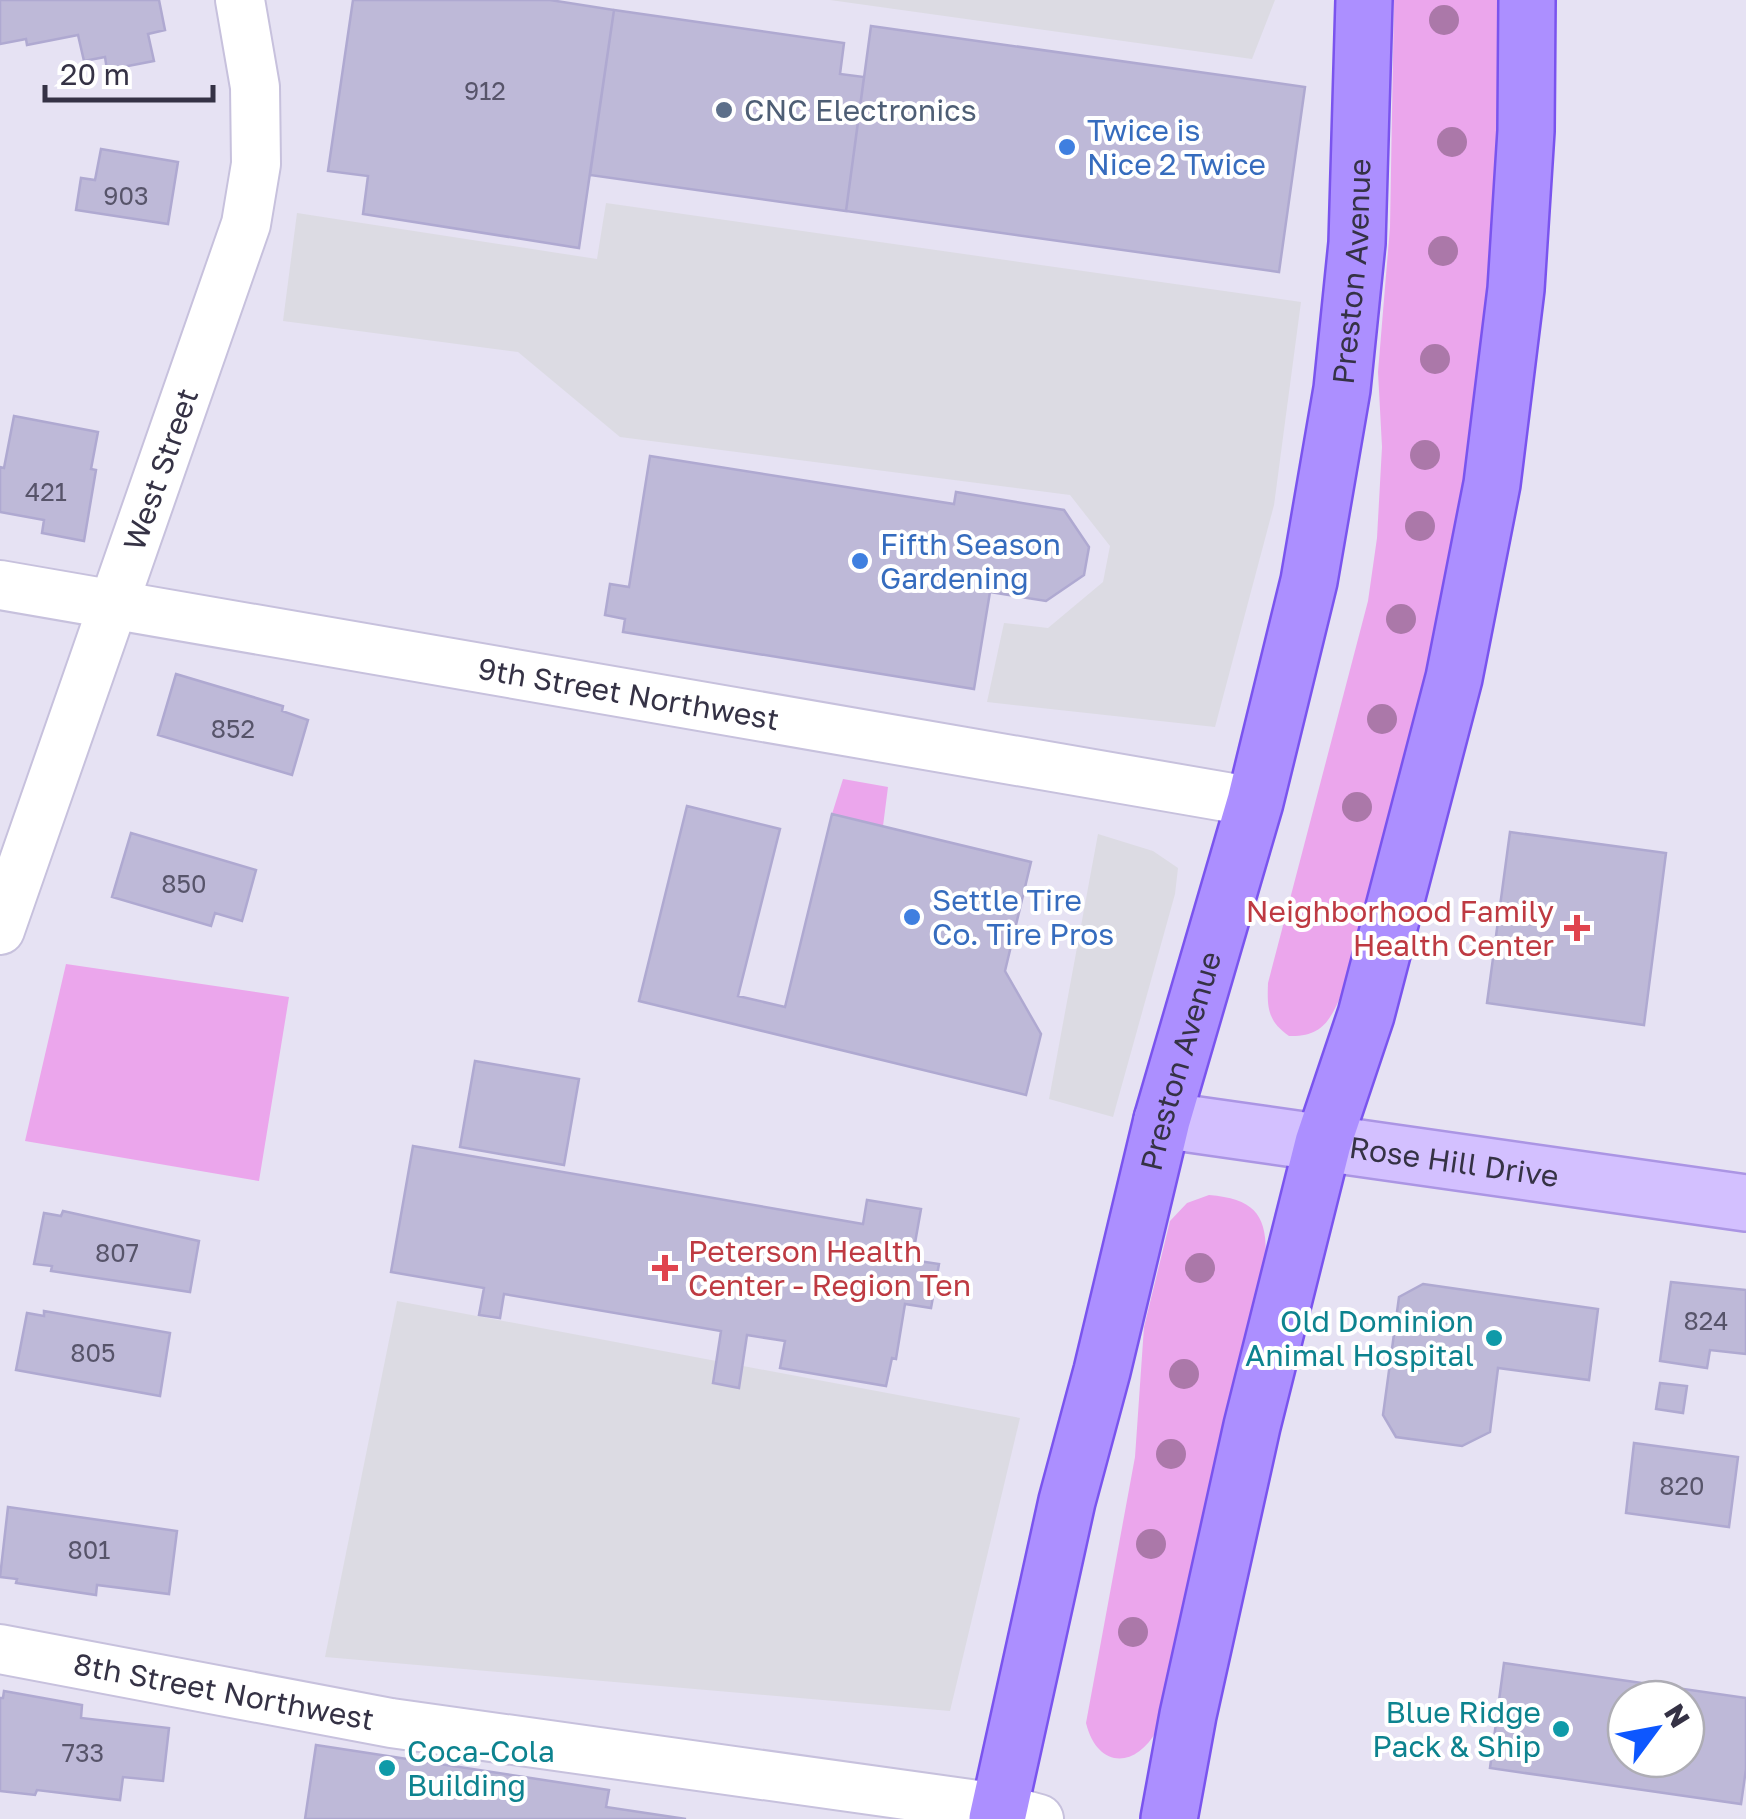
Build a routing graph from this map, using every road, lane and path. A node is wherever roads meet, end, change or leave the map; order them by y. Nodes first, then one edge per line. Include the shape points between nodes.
1 (240, 0) edge
2 (1364, 0) edge
3 (1528, 0) edge
4 (0, 584) edge
5 (115, 604) junction
6 (1255, 802) junction
7 (0, 930) edge
8 (1162, 1120) junction
9 (1323, 1143) junction
10 (1746, 1204) edge
11 (0, 1650) edge
12 (1012, 1815) edge
13 (1169, 1819) edge

1 - 5 street, West Street via 255,87 256,164 246,224
2 - 6 main road, Preston Avenue via 1357,243 1342,388 1309,582
3 - 9 main road via 1516,289 1492,484 1454,678 1366,1014
4 - 5 street, 9th Street Northwest
5 - 6 street, 9th Street Northwest
5 - 7 street, West Street
6 - 8 main road, Preston Avenue
8 - 9 street, Rose Hill Drive
8 - 12 main road, Preston Avenue via 1067,1500
9 - 10 street, Rose Hill Drive
9 - 13 main road via 1228,1530
11 - 12 street, 8th Street Northwest via 391,1723

